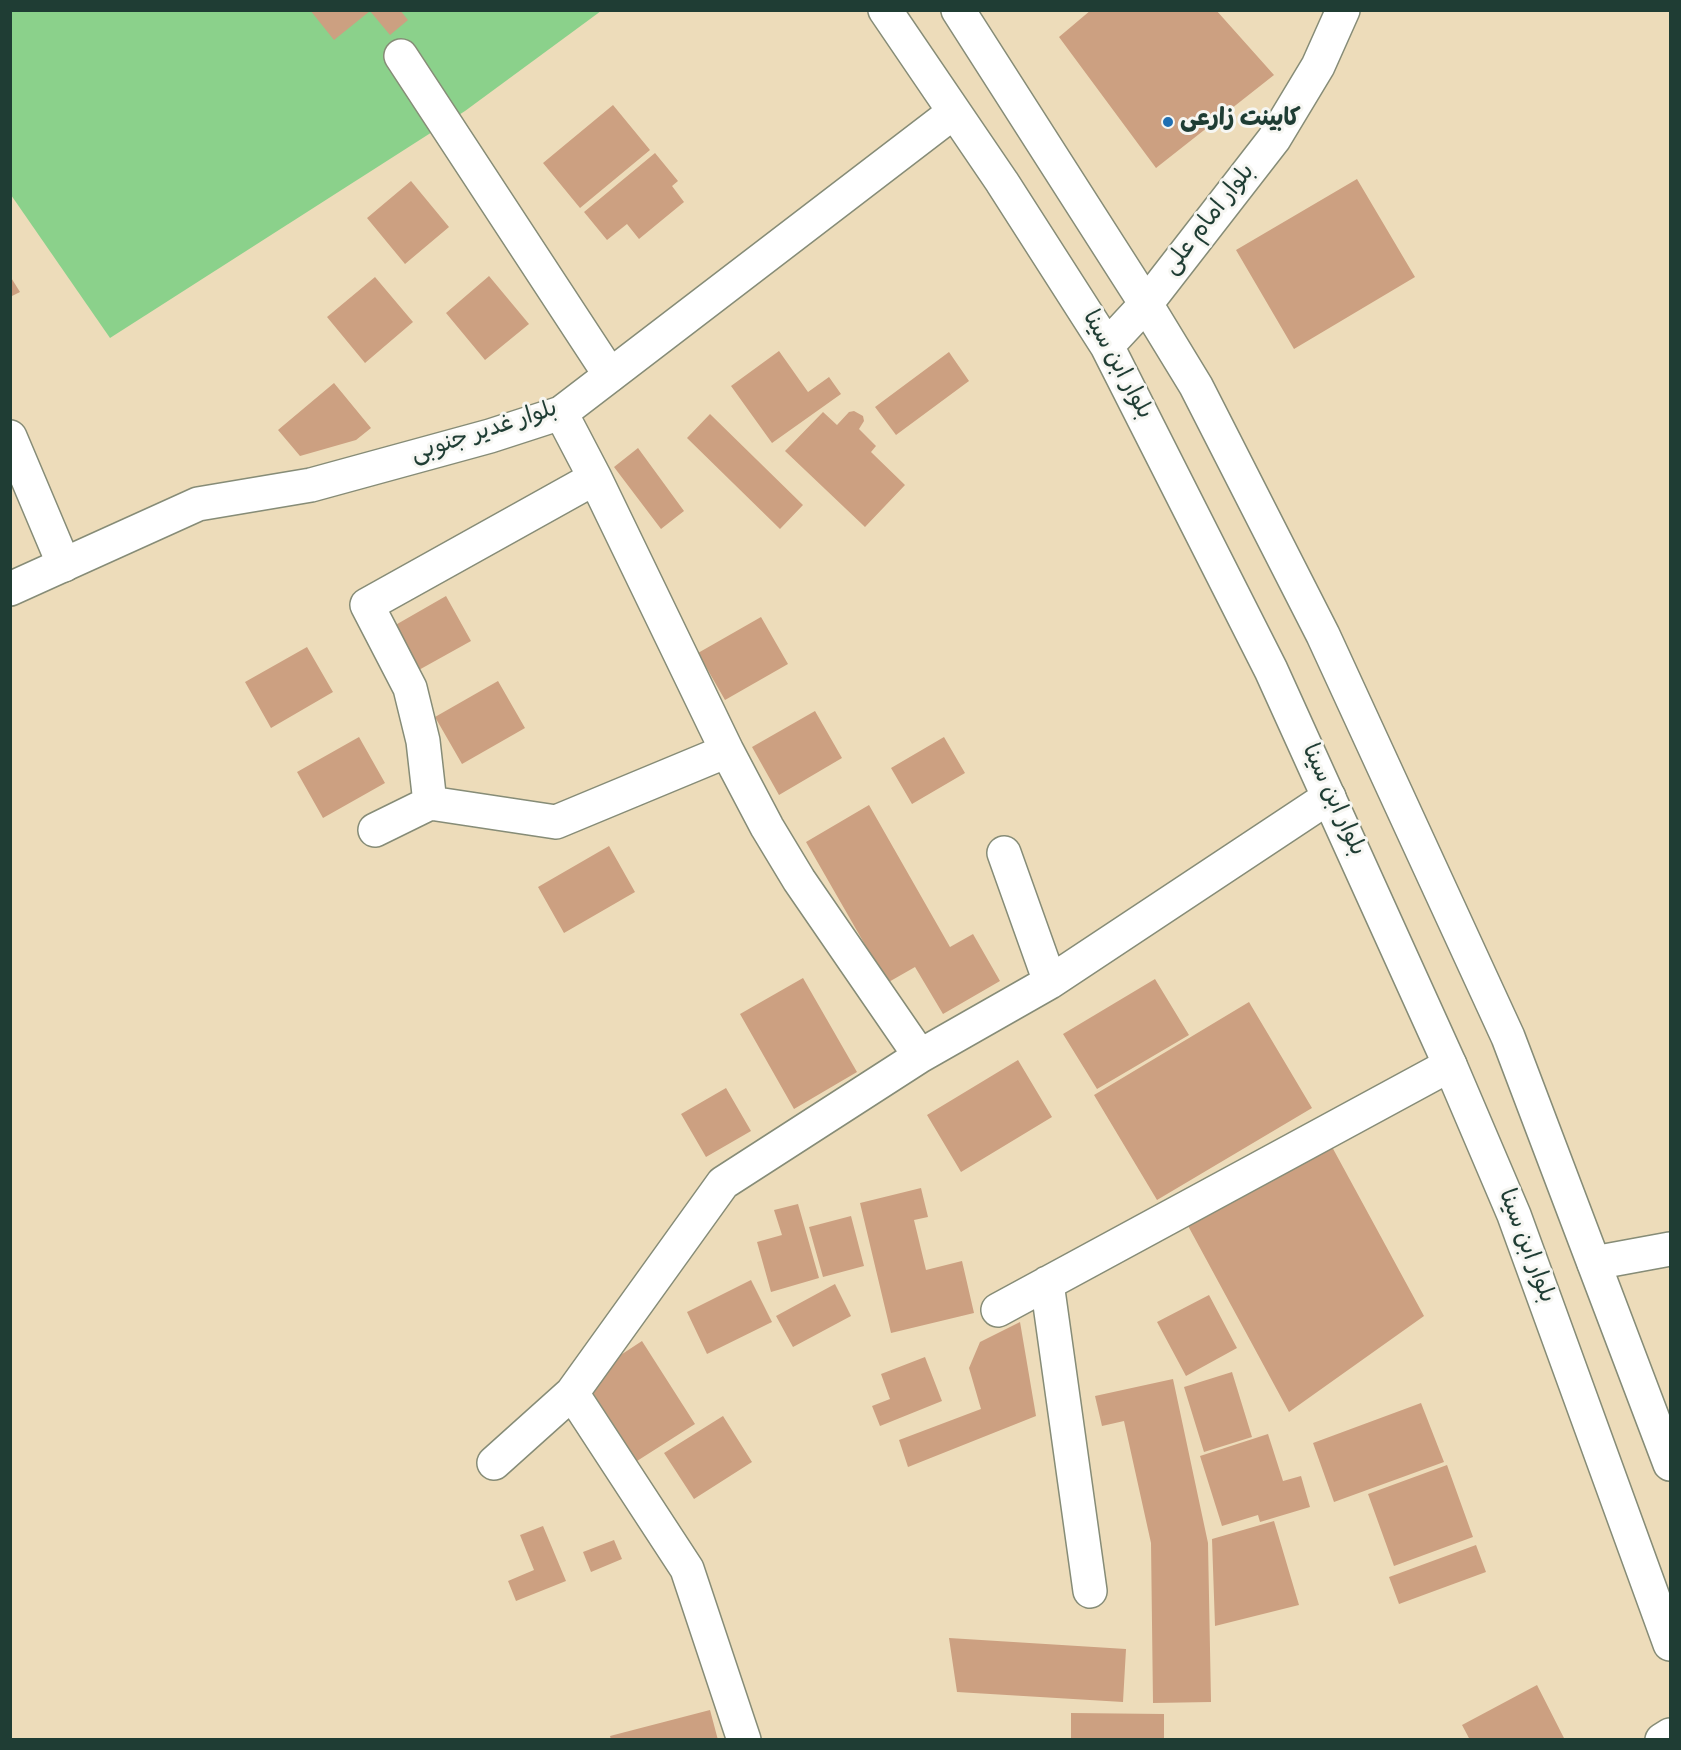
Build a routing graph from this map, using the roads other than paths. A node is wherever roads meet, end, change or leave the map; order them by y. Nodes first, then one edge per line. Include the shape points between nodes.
1 (885, 10) edge
2 (958, 10) edge
3 (1343, 10) edge
4 (401, 56) dead end
5 (954, 112) junction
6 (1146, 304) junction
7 (1107, 346) junction
8 (610, 375) junction
9 (561, 413) junction
10 (10, 437) edge
11 (595, 478) junction
12 (64, 565) junction
13 (10, 589) edge
14 (727, 752) junction
15 (1329, 797) junction
16 (430, 803) junction
17 (375, 830) dead end
18 (1004, 853) dead end
19 (1050, 982) junction
20 (920, 1056) junction
21 (1450, 1065) junction
22 (1671, 1249) edge
23 (1594, 1263) junction
24 (1047, 1283) junction
25 (998, 1310) dead end
26 (572, 1393) junction
27 (494, 1463) dead end
28 (1671, 1464) edge
29 (1090, 1591) dead end
30 (1671, 1644) edge
31 (1671, 1735) edge
32 (744, 1740) edge
33 (1662, 1740) edge

1 - 5 street, بلوار ابن سینا
2 - 6 street
3 - 6 street, بلوار امام علی via 1318,66 1274,139
4 - 8 street
5 - 7 street, بلوار ابن سینا
5 - 8 street, بلوار غدیر جنوبی
6 - 7 street, بلوار امام علی
6 - 23 street via 1196,386 1323,635 1508,1037
7 - 15 street, بلوار ابن سینا via 1271,670
8 - 9 street, بلوار غدیر جنوبی
9 - 11 street
9 - 12 street, بلوار غدیر جنوبی via 311,485 198,504
10 - 12 street
11 - 14 street
11 - 16 street via 367,605 410,688 423,741
12 - 13 street, بلوار غدیر جنوبی
14 - 16 street via 556,822
14 - 20 street via 799,880
15 - 19 street
15 - 21 street, بلوار ابن سینا
16 - 17 street
18 - 19 street
19 - 20 street
20 - 26 street via 723,1183
21 - 24 street
21 - 30 street, بلوار ابن سینا via 1514,1215
22 - 23 street
23 - 28 street
24 - 25 street
24 - 29 street
26 - 27 street
26 - 32 street via 687,1569
31 - 33 street

